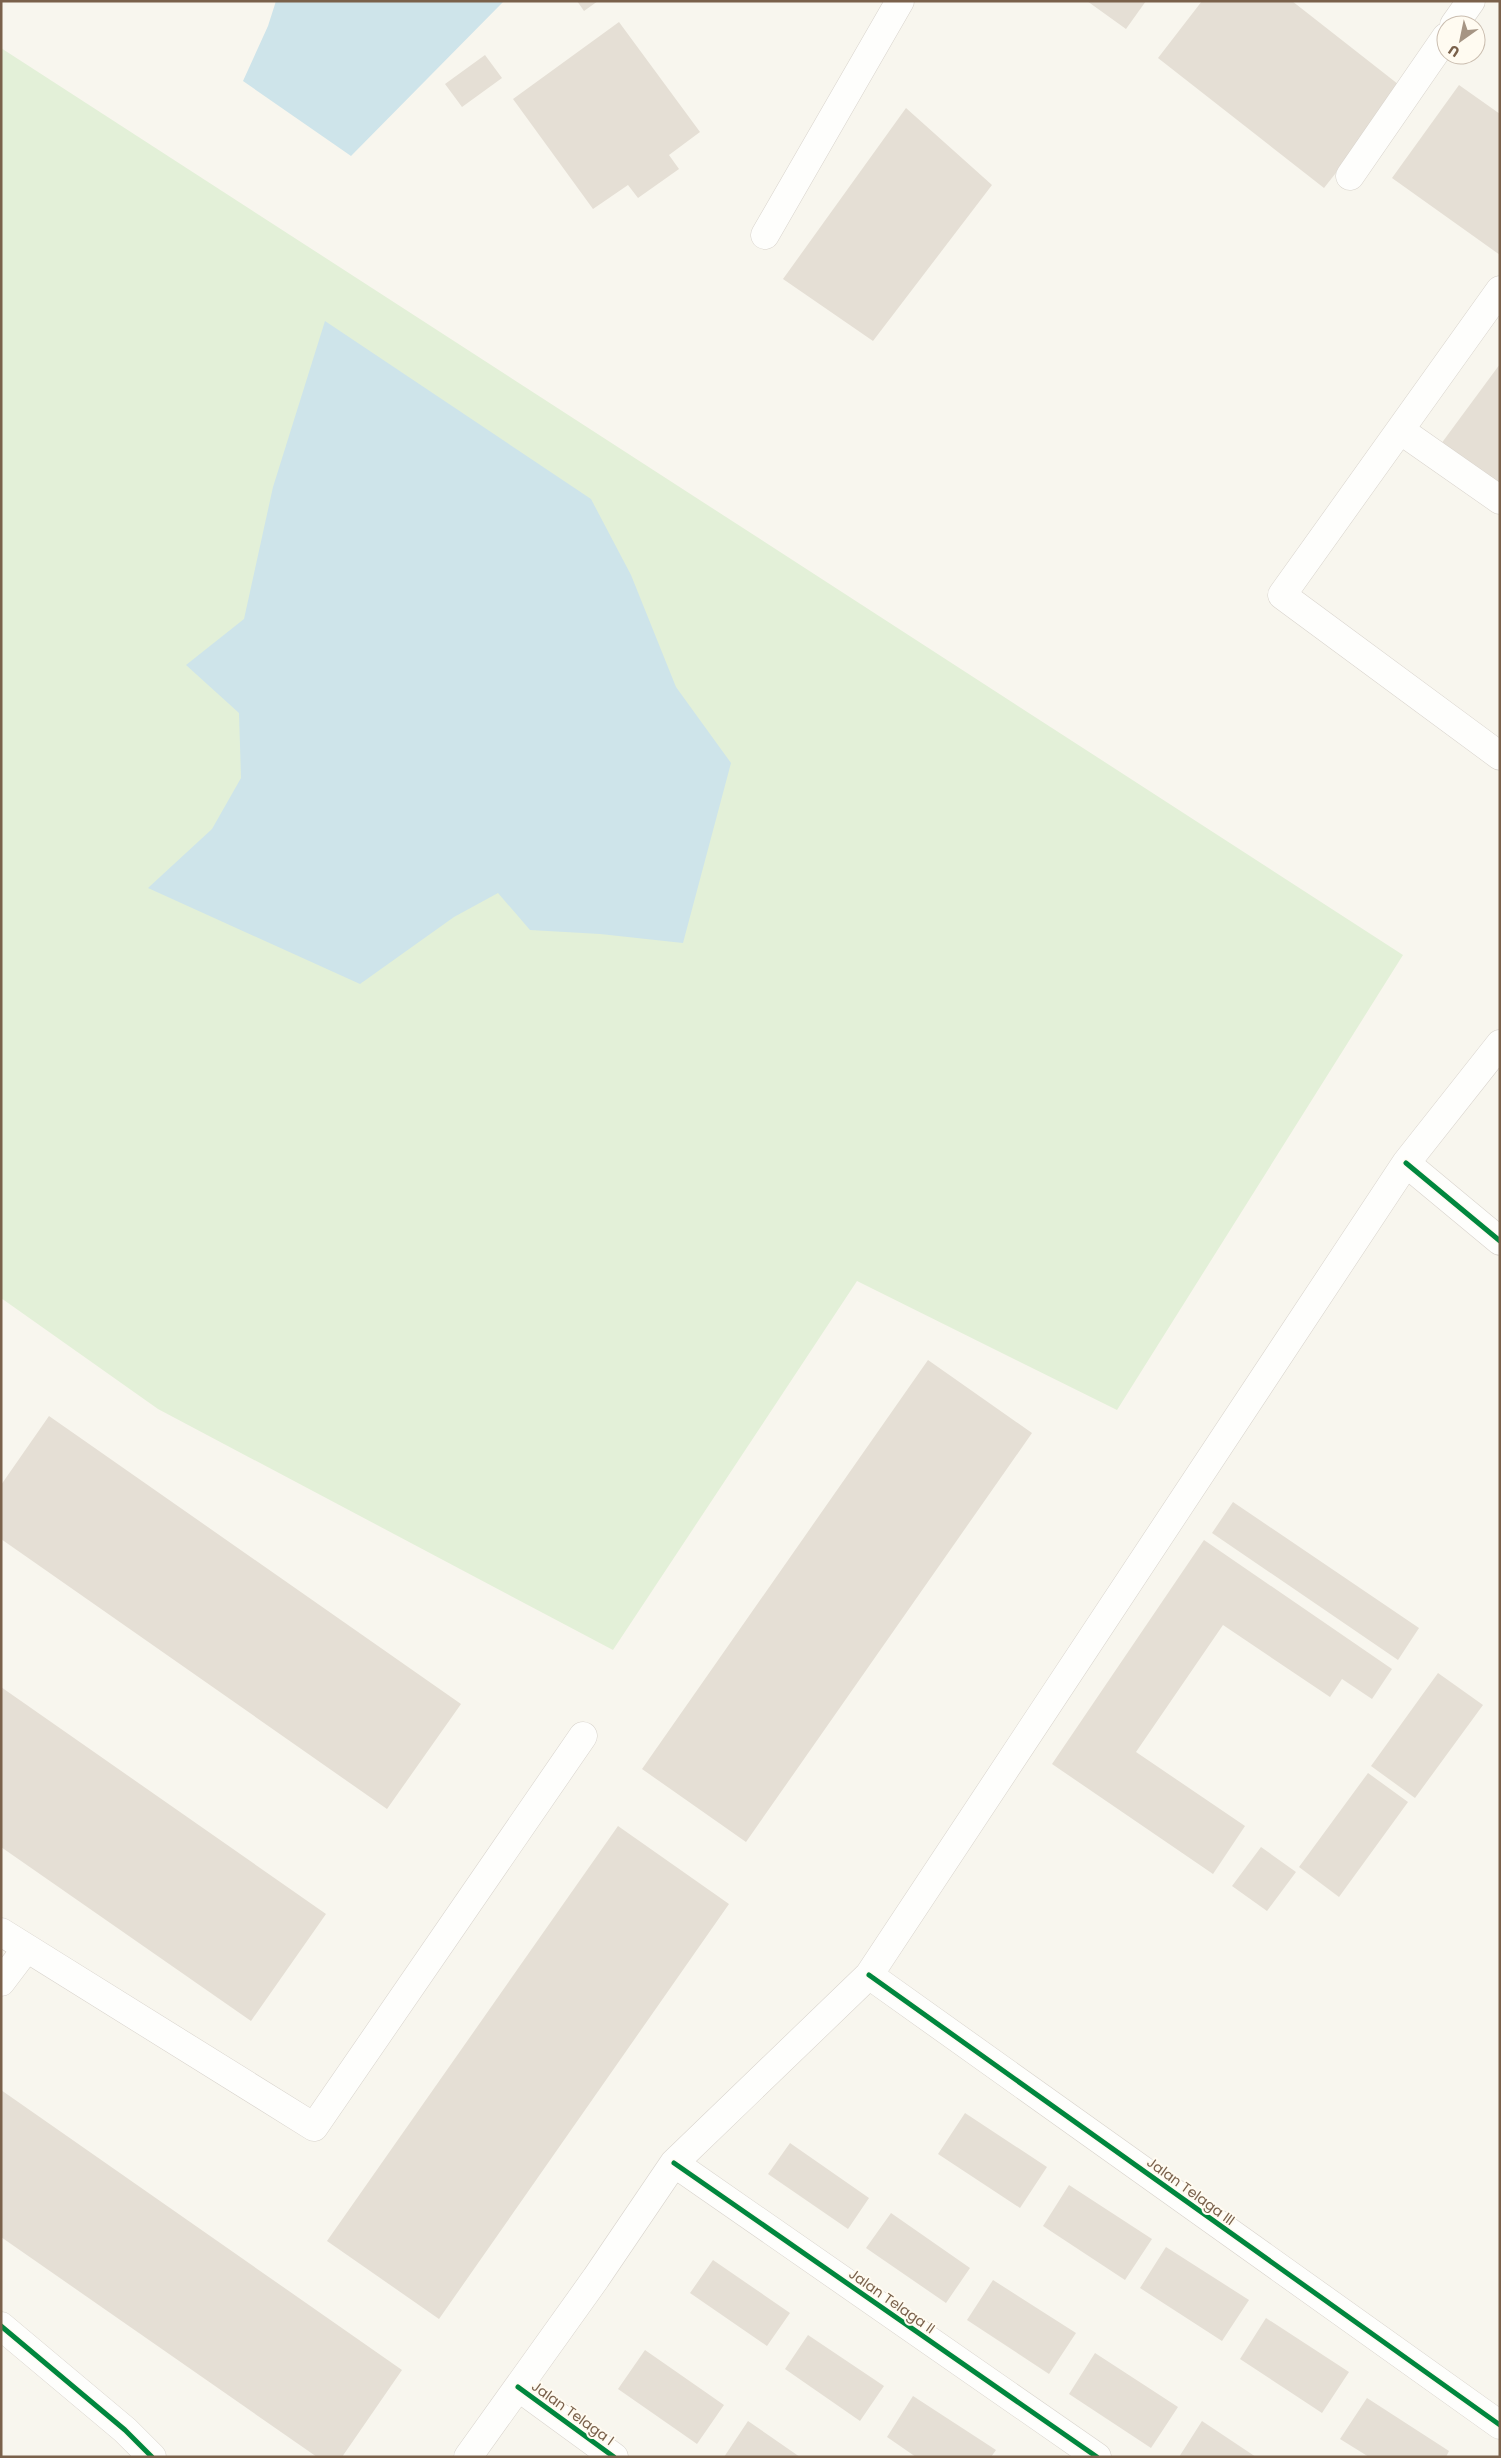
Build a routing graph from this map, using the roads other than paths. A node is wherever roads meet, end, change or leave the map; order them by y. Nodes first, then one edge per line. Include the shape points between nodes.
1 (900, 1) edge
2 (1471, 1) edge
3 (1461, 15) edge
4 (1436, 51) edge
5 (1350, 176) dead end
6 (765, 235) dead end
7 (1500, 290) edge
8 (1400, 430) junction
9 (1500, 500) edge
10 (1500, 756) edge
11 (1500, 1044) edge
12 (1406, 1163) junction
13 (1500, 1241) edge
14 (583, 1736) dead end
15 (1, 1932) edge
16 (26, 1949) junction
17 (869, 1975) junction
18 (1, 1982) edge
19 (674, 2163) junction
20 (1, 2326) edge
21 (518, 2387) junction
22 (1500, 2425) edge
23 (152, 2457) edge
24 (468, 2457) edge
25 (614, 2457) edge
26 (1097, 2457) edge

1 - 6 street
2 - 3 street
4 - 5 street
7 - 8 street
8 - 9 street
8 - 10 street via 1282,595
11 - 12 street
12 - 13 street
12 - 17 street
14 - 16 street via 314,2127
15 - 16 street
16 - 18 street
17 - 19 street
17 - 22 street, Jalan Telaga III
19 - 21 street
19 - 26 street, Jalan Telaga II
20 - 23 street via 125,2430
21 - 24 street
21 - 25 street, Jalan Telaga I

